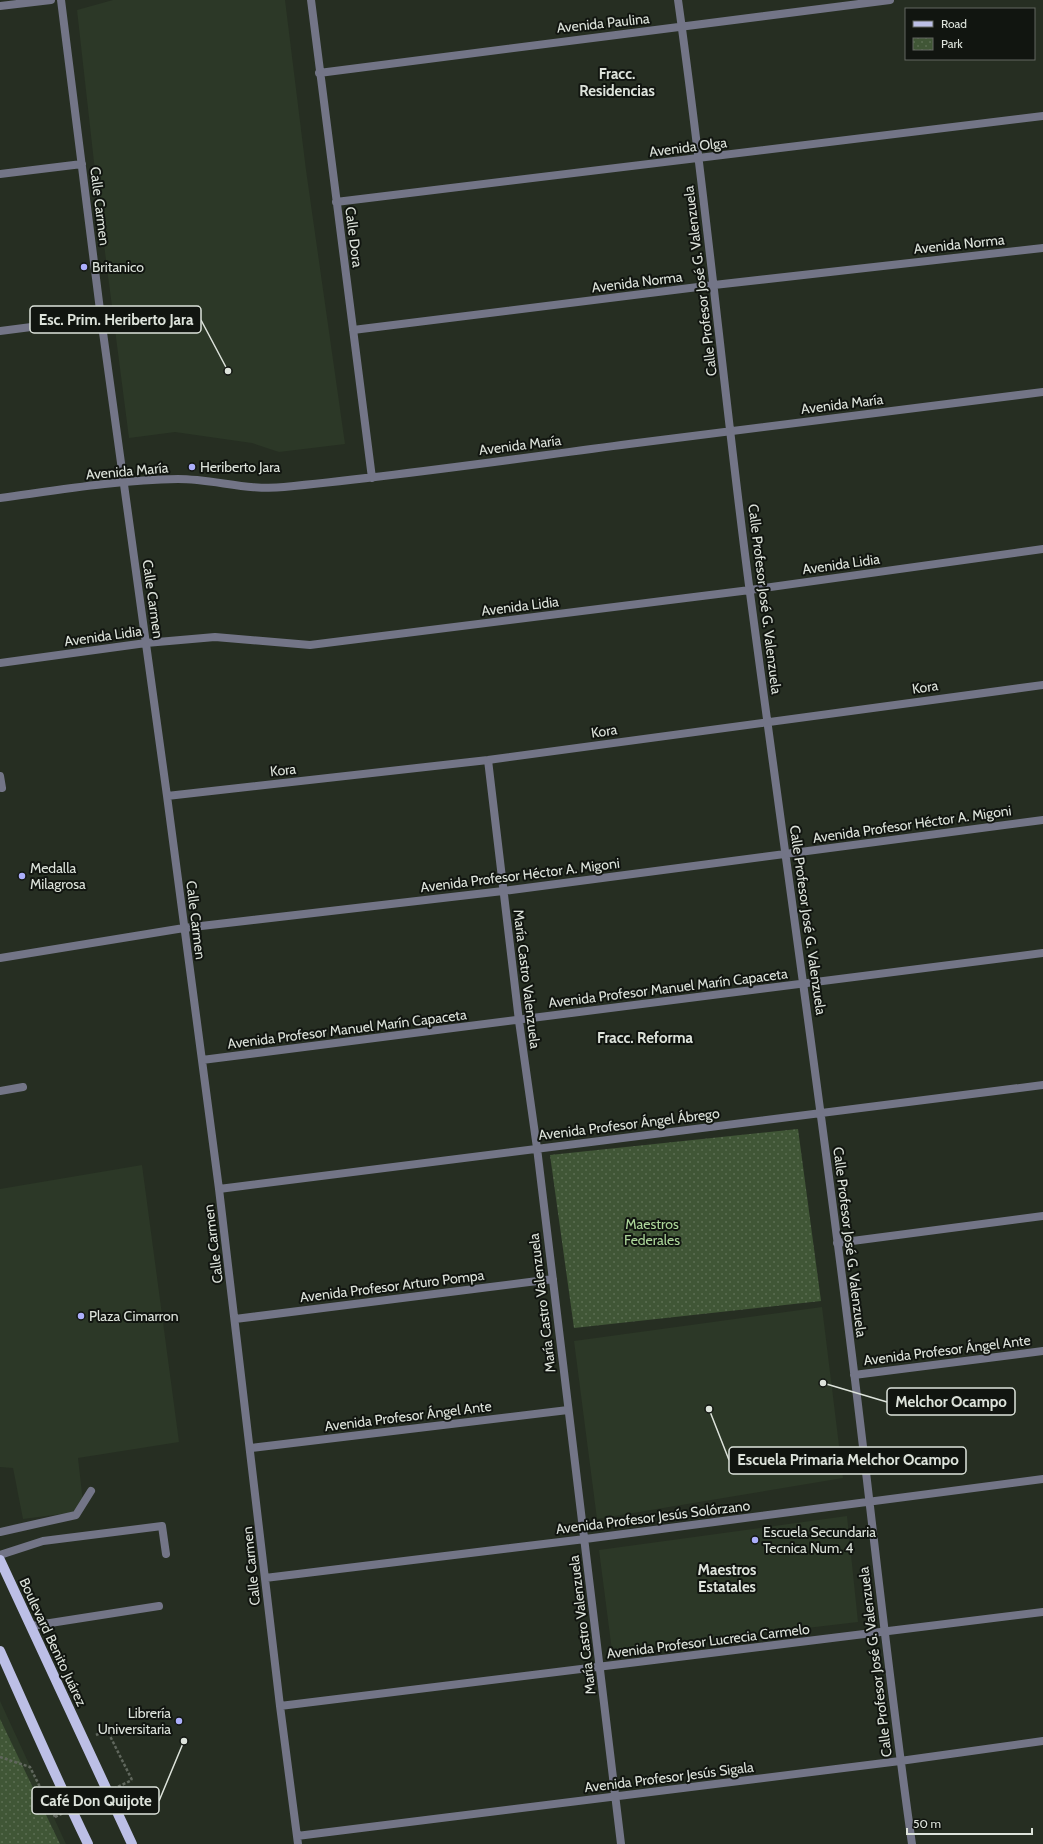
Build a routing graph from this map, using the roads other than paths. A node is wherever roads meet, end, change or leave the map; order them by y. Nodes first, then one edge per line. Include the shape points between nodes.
1 (51, 0) edge
2 (61, 0) edge
3 (311, 0) edge
4 (678, 0) edge
5 (890, 0) edge
6 (0, 6) edge
7 (682, 28) junction
8 (320, 72) junction
9 (1043, 116) edge
10 (698, 159) junction
11 (82, 164) junction
12 (0, 174) edge
13 (336, 202) junction
14 (1043, 248) edge
15 (714, 285) junction
16 (101, 318) junction
17 (353, 330) junction
18 (0, 331) edge
19 (1043, 392) edge
20 (731, 430) junction
21 (372, 478) junction
22 (124, 482) junction
23 (0, 498) edge
24 (1043, 549) edge
25 (750, 590) junction
26 (146, 643) junction
27 (0, 663) edge
28 (1043, 684) edge
29 (768, 722) junction
30 (488, 760) junction
31 (0, 776) edge
32 (2, 788) dead end
33 (167, 796) junction
34 (1043, 820) edge
35 (786, 854) junction
36 (503, 891) junction
37 (184, 928) junction
38 (1043, 953) edge
39 (0, 958) edge
40 (803, 984) junction
41 (518, 1021) junction
42 (202, 1060) junction
43 (1043, 1085) edge
44 (23, 1087) dead end
45 (0, 1091) edge
46 (821, 1114) junction
47 (537, 1148) junction
48 (219, 1189) junction
49 (1043, 1216) edge
50 (837, 1243) junction
51 (553, 1279) junction
52 (234, 1319) junction
53 (1043, 1351) edge
54 (854, 1375) junction
55 (568, 1410) junction
56 (251, 1448) junction
57 (1043, 1479) edge
58 (91, 1491) dead end
59 (870, 1502) junction
60 (0, 1532) edge
61 (585, 1540) junction
62 (166, 1554) dead end
63 (0, 1556) edge
64 (0, 1560) edge
65 (265, 1578) junction
66 (159, 1606) dead end
67 (1043, 1612) edge
68 (31, 1626) junction
69 (885, 1632) junction
70 (0, 1651) edge
71 (600, 1667) junction
72 (280, 1706) junction
73 (1043, 1741) edge
74 (900, 1761) junction
75 (615, 1797) junction
76 (298, 1840) edge
77 (88, 1844) edge
78 (132, 1844) edge
79 (621, 1844) edge
80 (912, 1844) edge

1 - 6 street
2 - 11 street, Calle Carmen
3 - 8 street, Calle Dora
4 - 7 street, Calle Profesor José G. Valenzuela
5 - 7 street, Avenida Paulina
7 - 8 street, Avenida Paulina
7 - 10 street, Calle Profesor José G. Valenzuela
8 - 13 street, Calle Dora
9 - 10 street, Avenida Olga
10 - 13 street, Avenida Olga
10 - 15 street, Calle Profesor José G. Valenzuela
11 - 12 street
11 - 16 street, Calle Carmen
13 - 17 street, Calle Dora
14 - 15 street, Avenida Norma
15 - 17 street, Avenida Norma
15 - 20 street, Calle Profesor José G. Valenzuela
16 - 18 street
16 - 22 street, Calle Carmen
17 - 21 street, Calle Dora
19 - 20 street, Avenida María
20 - 21 street, Avenida María
20 - 25 street, Calle Profesor José G. Valenzuela
21 - 22 street, Avenida María via 279,488 185,479
22 - 23 street, Avenida María
22 - 26 street, Calle Carmen
24 - 25 street, Avenida Lidia
25 - 26 street, Avenida Lidia via 310,646 215,637
25 - 29 street, Calle Profesor José G. Valenzuela
26 - 27 street, Avenida Lidia
26 - 33 street, Calle Carmen
28 - 29 street, Kora
29 - 30 street, Kora
29 - 35 street, Calle Profesor José G. Valenzuela
30 - 33 street, Kora
30 - 36 street, María Castro Valenzuela
31 - 32 street
33 - 37 street, Calle Carmen
34 - 35 street, Avenida Profesor Héctor A. Migoni
35 - 36 street, Avenida Profesor Héctor A. Migoni
35 - 40 street, Calle Profesor José G. Valenzuela
36 - 37 street, Avenida Profesor Héctor A. Migoni
36 - 41 street, María Castro Valenzuela
37 - 39 street, Avenida Profesor Héctor A. Migoni
37 - 42 street, Calle Carmen
38 - 40 street, Avenida Profesor Manuel Marín Capaceta
40 - 41 street, Avenida Profesor Manuel Marín Capaceta
40 - 46 street, Calle Profesor José G. Valenzuela
41 - 42 street, Avenida Profesor Manuel Marín Capaceta
41 - 47 street, María Castro Valenzuela
42 - 48 street, Calle Carmen
43 - 46 street, Avenida Profesor Ángel Ábrego
44 - 45 street
46 - 47 street, Avenida Profesor Ángel Ábrego
46 - 50 street, Calle Profesor José G. Valenzuela
47 - 48 street, Avenida Profesor Ángel Ábrego
47 - 51 street, María Castro Valenzuela
48 - 52 street, Calle Carmen
49 - 50 street
50 - 54 street, Calle Profesor José G. Valenzuela
51 - 52 street, Avenida Profesor Arturo Pompa
51 - 55 street, María Castro Valenzuela
52 - 56 street, Calle Carmen
53 - 54 street, Avenida Profesor Ángel Ante
54 - 59 street, Calle Profesor José G. Valenzuela
55 - 56 street, Avenida Profesor Ángel Ante
55 - 61 street, María Castro Valenzuela
56 - 65 street, Calle Carmen
57 - 59 street, Avenida Profesor Jesús Solórzano
58 - 60 street via 76,1515
59 - 61 street, Avenida Profesor Jesús Solórzano
59 - 69 street, Calle Profesor José G. Valenzuela
61 - 65 street, Avenida Profesor Jesús Solórzano
61 - 71 street, María Castro Valenzuela
62 - 63 street via 162,1526 43,1541
64 - 68 main road, Boulevard Benito Juárez
65 - 72 street, Calle Carmen
66 - 68 street
67 - 69 street, Avenida Profesor Lucrecia Carmelo
68 - 78 main road, Boulevard Benito Juárez
69 - 71 street, Avenida Profesor Lucrecia Carmelo
69 - 74 street, Calle Profesor José G. Valenzuela
70 - 77 main road
71 - 72 street, Avenida Profesor Lucrecia Carmelo
71 - 75 street, María Castro Valenzuela
72 - 76 street, Calle Carmen
73 - 74 street, Avenida Profesor Jesús Sigala
74 - 75 street, Avenida Profesor Jesús Sigala
74 - 80 street, Calle Profesor José G. Valenzuela
75 - 76 street, Avenida Profesor Jesús Sigala
75 - 79 street, María Castro Valenzuela

